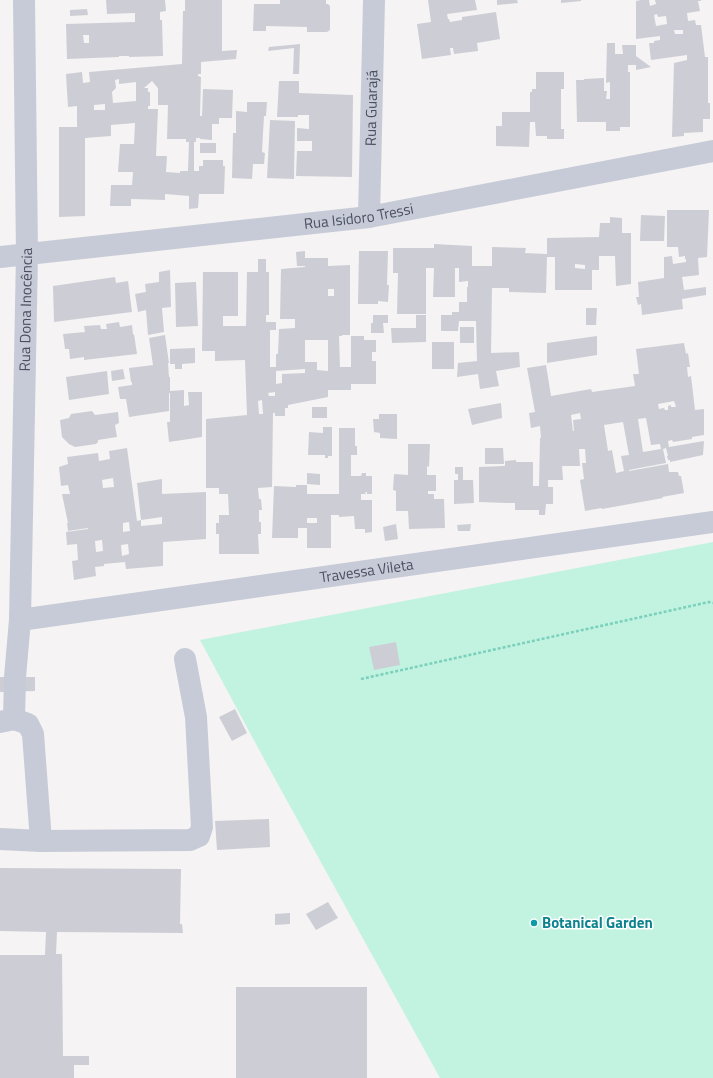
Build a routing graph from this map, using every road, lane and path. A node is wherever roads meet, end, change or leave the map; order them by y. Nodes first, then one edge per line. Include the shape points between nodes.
1 (24, 0) edge
2 (374, 0) edge
3 (713, 151) edge
4 (369, 216) junction
5 (27, 254) junction
6 (0, 257) edge
7 (713, 522) edge
8 (713, 603) edge
9 (20, 620) junction
10 (184, 659) dead end
11 (361, 679) dead end
12 (7, 720) edge
13 (0, 838) edge
14 (41, 841) junction

1 - 5 street, Rua Dona Inocência
2 - 4 street, Rua Guarajá
3 - 4 street, Rua Isidoro Tressi
4 - 5 street, Rua Isidoro Tressi
5 - 6 street, Rua Isidoro Tressi
5 - 9 street, Rua Dona Inocência
7 - 9 street, Travessa Vileta
8 - 11 path
9 - 12 street, Rua Dona Inocência via 15,677
10 - 14 street via 196,717 202,827 199,836 190,840
12 - 14 street via 28,724 33,734
13 - 14 street

